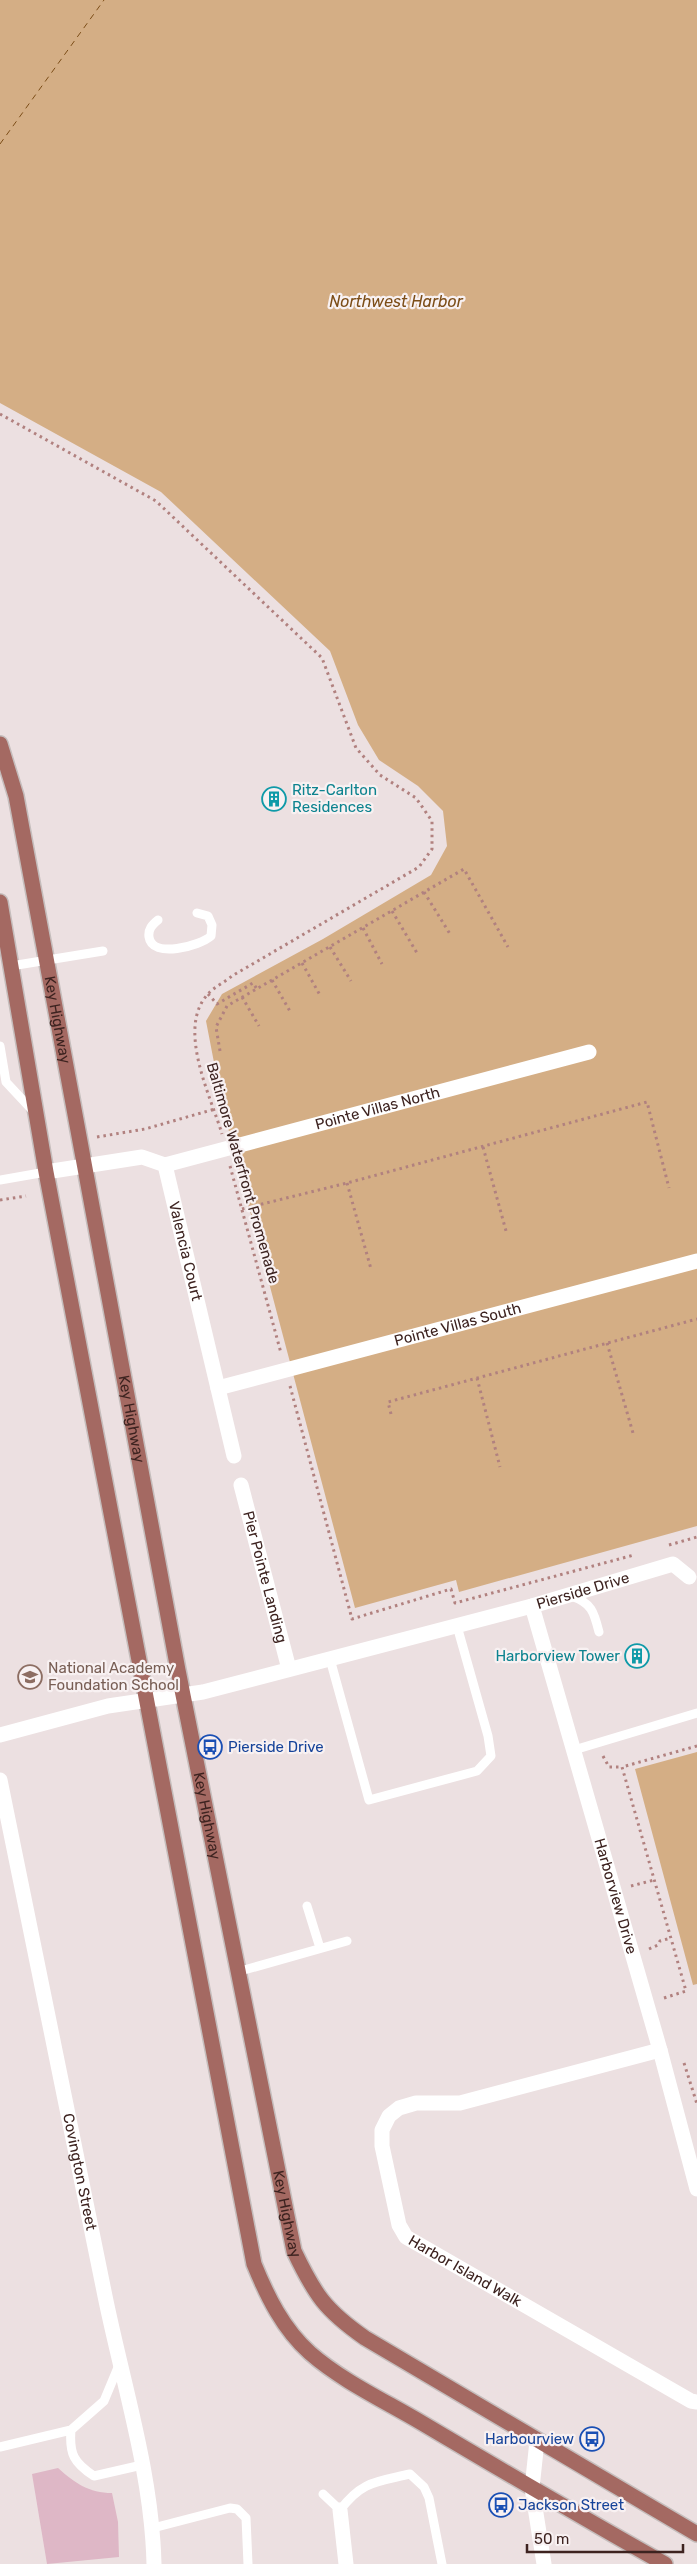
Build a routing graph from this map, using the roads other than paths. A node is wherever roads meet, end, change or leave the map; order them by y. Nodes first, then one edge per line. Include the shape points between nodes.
1 (0, 744) edge
2 (0, 902) edge
3 (197, 913) dead end
4 (158, 920) dead end
5 (103, 951) dead end
6 (46, 960) junction
7 (11, 966) junction
8 (0, 1046) edge
9 (590, 1052) dead end
10 (36, 1114) junction
11 (165, 1165) junction
12 (83, 1166) junction
13 (46, 1172) junction
14 (0, 1180) edge
15 (697, 1261) edge
16 (218, 1388) junction
17 (234, 1456) dead end
18 (242, 1485) dead end
19 (688, 1577) dead end
20 (568, 1595) junction
21 (532, 1606) junction
22 (457, 1626) junction
23 (599, 1632) dead end
24 (330, 1659) junction
25 (289, 1670) junction
26 (183, 1695) junction
27 (146, 1700) junction
28 (697, 1713) edge
29 (0, 1735) edge
30 (574, 1750) junction
31 (0, 1780) edge
32 (307, 1906) dead end
33 (347, 1940) dead end
34 (320, 1948) junction
35 (237, 1972) junction
36 (660, 2050) junction
37 (697, 2189) edge
38 (119, 2365) junction
39 (697, 2402) edge
40 (71, 2430) junction
41 (537, 2441) junction
42 (0, 2447) edge
43 (142, 2465) junction
44 (532, 2488) junction
45 (324, 2494) dead end
46 (340, 2510) junction
47 (153, 2528) junction
48 (697, 2534) edge
49 (154, 2564) edge
50 (248, 2564) edge
51 (346, 2564) edge
52 (442, 2564) edge
53 (544, 2564) edge
54 (665, 2564) edge

1 - 6 main road, Key Highway via 16,796
2 - 7 main road
3 - 4 lane via 208,916 212,925 211,936 204,942 162,950 150,943 149,932
5 - 6 lane
6 - 7 lane
6 - 12 main road, Key Highway
7 - 10 main road
8 - 10 lane via 6,1082
9 - 11 street, Pointe Villas North
10 - 13 main road
11 - 12 street via 142,1157
11 - 16 street, Valencia Court
12 - 13 street
12 - 26 main road, Key Highway
13 - 14 lane
13 - 27 main road
15 - 16 street, Pointe Villas South
16 - 17 street, Valencia Court
18 - 25 street, Pier Pointe Landing
19 - 20 street, Pierside Drive via 673,1564
20 - 21 street, Pierside Drive
20 - 23 lane via 584,1600 594,1612
21 - 22 street, Pierside Drive
21 - 30 street, Harborview Drive
22 - 24 street, Pierside Drive
22 - 24 lane via 491,1756 477,1771 369,1800
24 - 25 street, Pierside Drive
25 - 26 street, Pierside Drive
26 - 27 street, Pierside Drive
26 - 35 main road, Key Highway
27 - 29 street, Pierside Drive via 108,1706
27 - 44 main road via 246,2231 254,2264 268,2298 285,2325 309,2353
28 - 30 lane
30 - 36 street, Harborview Drive
31 - 38 street, Covington Street
32 - 34 lane
33 - 34 lane
34 - 35 lane
35 - 41 main road, Key Highway via 286,2222 294,2251 320,2300 365,2338
36 - 37 street, Harborview Drive
36 - 39 street, Harbor Island Walk via 460,2103 416,2103 399,2108 389,2116 382,2130 382,2146 399,2225 406,2237
38 - 40 lane via 104,2401
38 - 43 street, Covington Street
40 - 42 lane
40 - 43 lane via 70,2448 80,2467 94,2476
41 - 44 street
41 - 48 main road, Key Highway
43 - 47 street, Covington Street
44 - 53 street
44 - 54 main road
45 - 46 lane
46 - 51 street
46 - 52 lane via 354,2492 410,2474 424,2487 429,2498
47 - 49 street, Covington Street
47 - 50 lane via 230,2508 237,2509 246,2518

